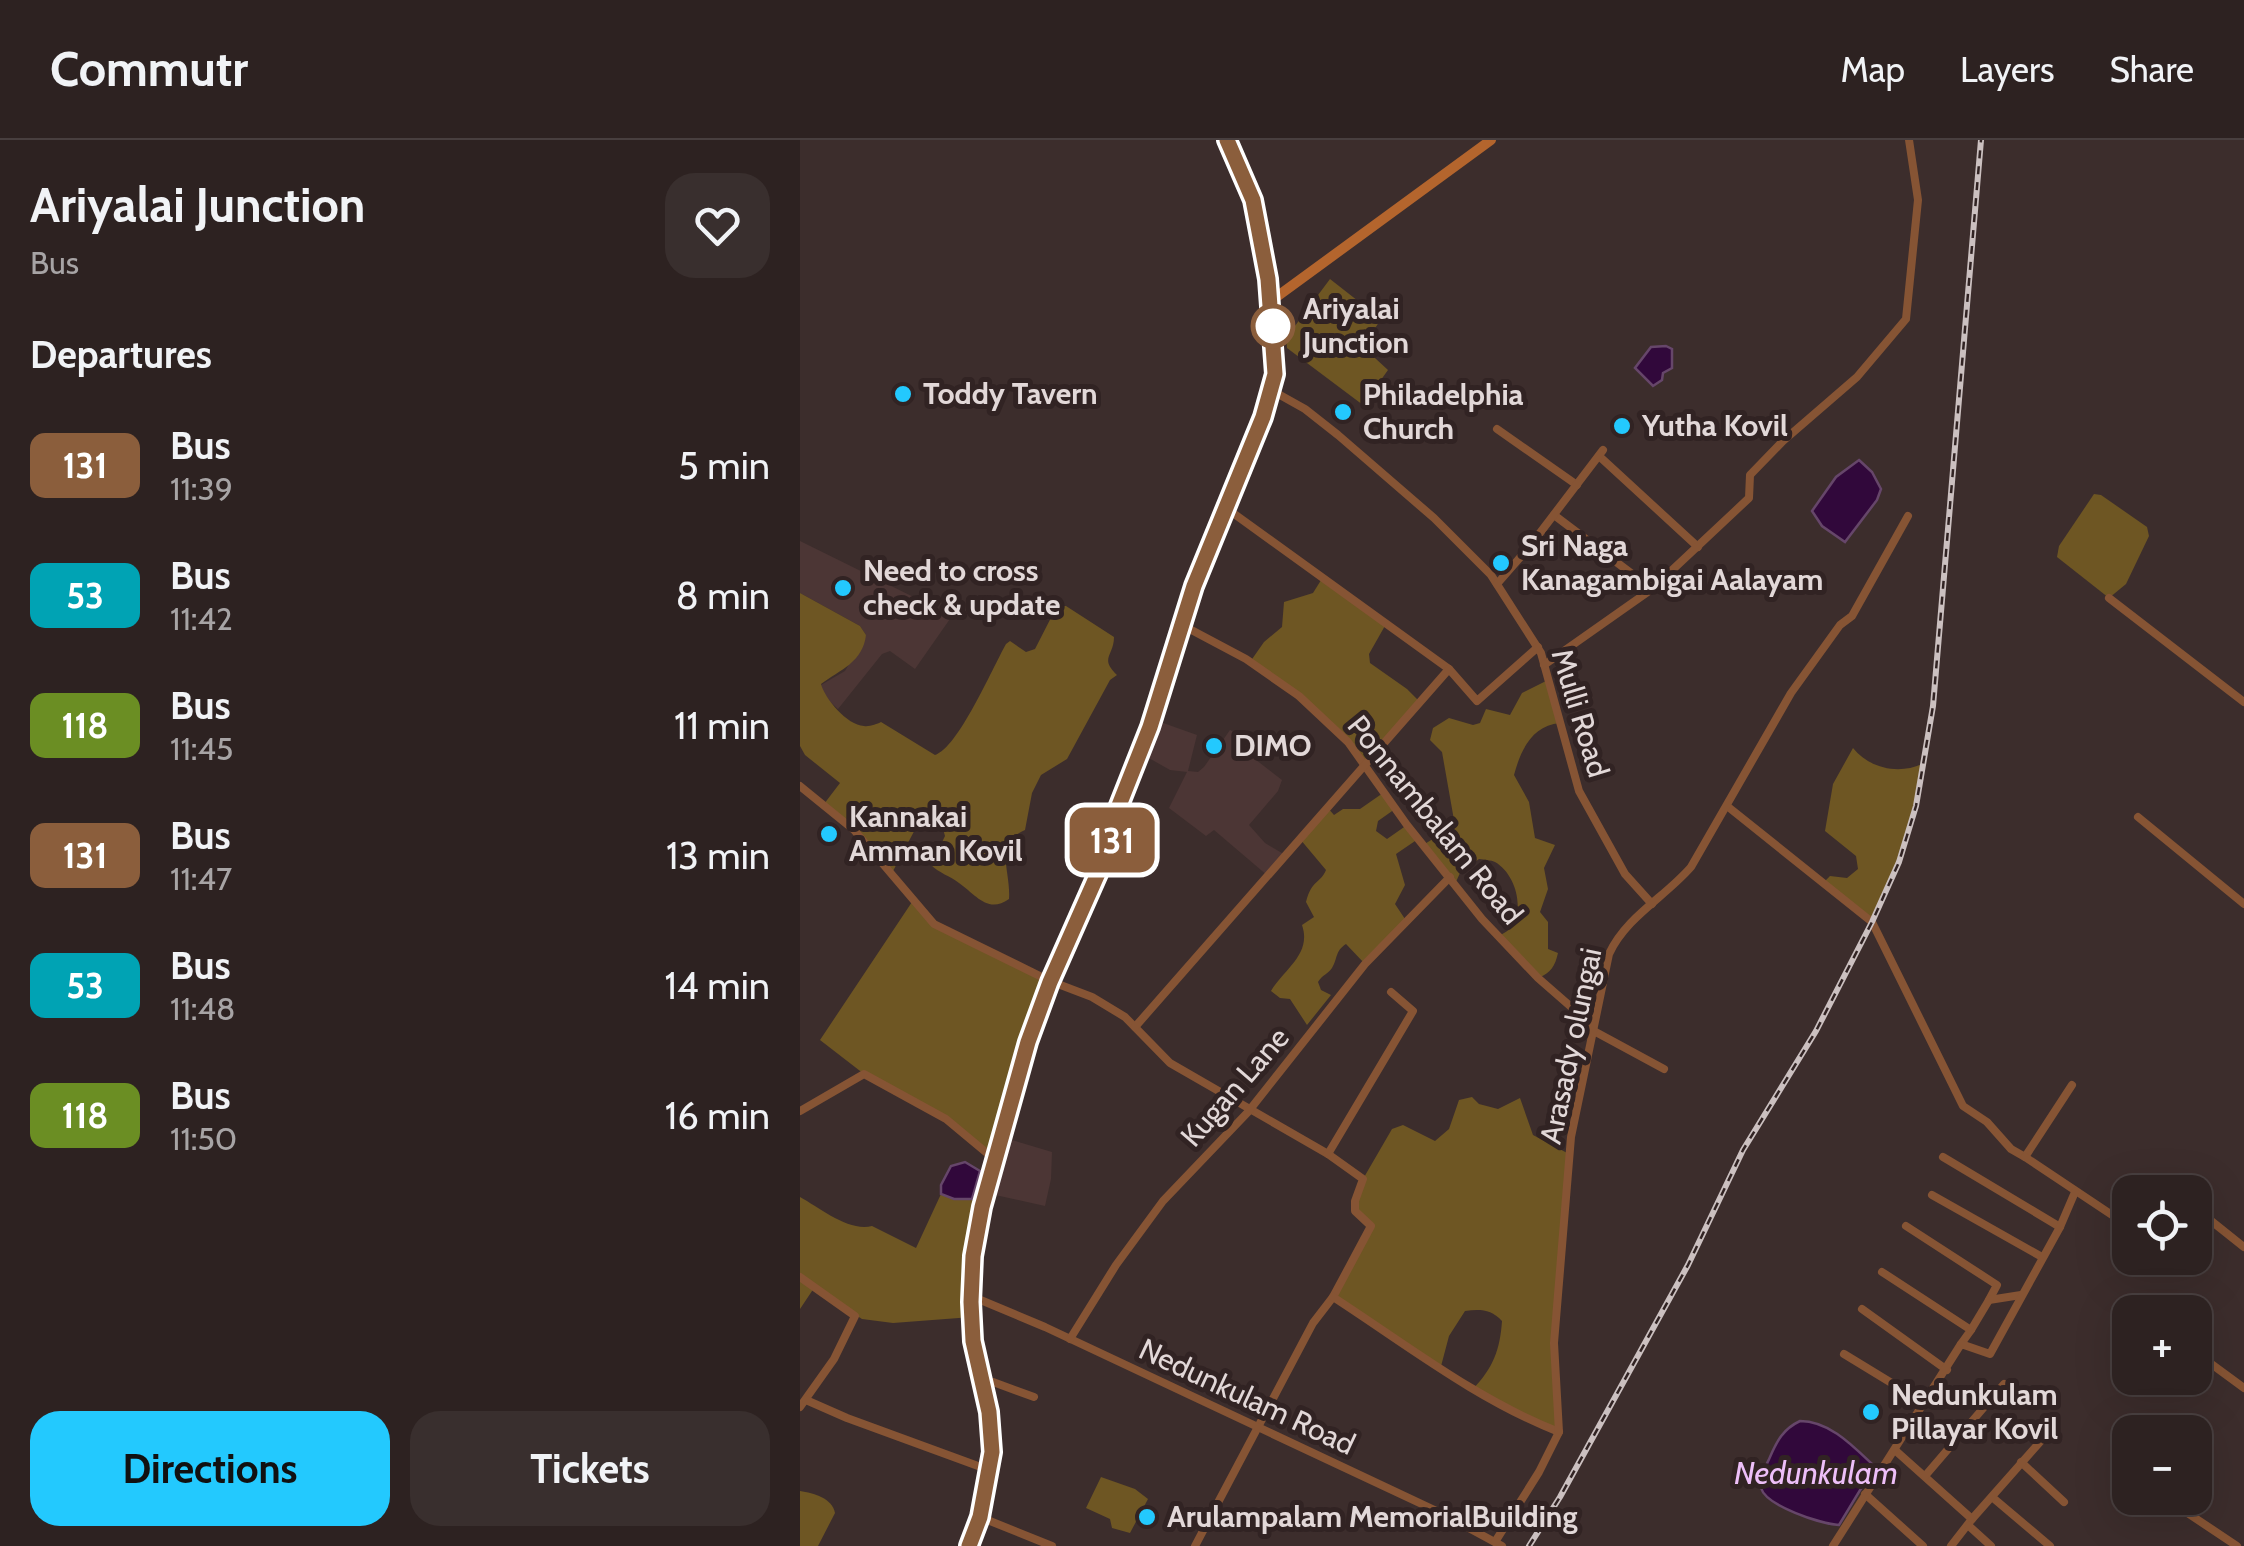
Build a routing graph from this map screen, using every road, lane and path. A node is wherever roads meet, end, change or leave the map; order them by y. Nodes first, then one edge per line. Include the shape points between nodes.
1 (1227, 140) edge
2 (1492, 140) edge
3 (1909, 140) edge
4 (1270, 302) junction
5 (1270, 390) junction
6 (1496, 429) dead end
7 (1577, 485) junction
8 (1226, 508) junction
9 (1554, 515) junction
10 (1908, 516) dead end
11 (1698, 547) junction
12 (1496, 584) junction
13 (1652, 588) junction
14 (2109, 598) dead end
15 (1180, 624) junction
16 (1538, 646) junction
17 (1544, 665) junction
18 (1449, 670) junction
19 (2244, 702) edge
20 (1364, 765) junction
21 (800, 786) edge
22 (1727, 806) junction
23 (2138, 818) dead end
24 (1450, 877) junction
25 (1652, 904) junction
26 (2244, 904) edge
27 (1050, 982) junction
28 (1391, 992) dead end
29 (1135, 1028) junction
30 (1592, 1028) junction
31 (1664, 1070) dead end
32 (2072, 1084) dead end
33 (1251, 1109) junction
34 (800, 1112) edge
35 (1328, 1154) junction
36 (2025, 1156) junction
37 (1943, 1158) dead end
38 (995, 1160) junction
39 (2075, 1192) junction
40 (1932, 1195) dead end
41 (2112, 1216) edge
42 (2212, 1222) edge
43 (1906, 1226) dead end
44 (2060, 1227) junction
45 (2244, 1247) edge
46 (2042, 1256) junction
47 (1882, 1272) dead end
48 (800, 1277) edge
49 (2021, 1295) junction
50 (971, 1296) junction
51 (1333, 1297) junction
52 (1989, 1300) junction
53 (1862, 1309) dead end
54 (1972, 1330) junction
55 (1070, 1339) junction
56 (1961, 1344) junction
57 (1844, 1354) dead end
58 (2212, 1364) edge
59 (1947, 1370) junction
60 (2004, 1384) dead end
61 (984, 1385) junction
62 (2244, 1388) edge
63 (1034, 1397) dead end
64 (803, 1404) edge
65 (1926, 1404) junction
66 (1256, 1426) junction
67 (2054, 1426) dead end
68 (1559, 1432) junction
69 (1896, 1452) junction
70 (2021, 1462) junction
71 (991, 1470) junction
72 (1925, 1476) junction
73 (1865, 1494) junction
74 (1992, 1497) junction
75 (2064, 1502) dead end
76 (2190, 1515) edge
77 (980, 1517) junction
78 (1970, 1522) junction
79 (1498, 1544) edge
80 (969, 1546) edge
81 (1052, 1546) edge
82 (1195, 1546) edge
83 (1833, 1546) edge
84 (1923, 1546) edge
85 (1952, 1546) edge
86 (1991, 1546) edge
87 (2050, 1546) edge
88 (2237, 1546) edge

1 - 4 highway via 1253,200
2 - 4 street
3 - 11 street via 1918,200 1906,319 1857,377 1766,457 1750,475 1749,498
4 - 5 highway via 1276,363
5 - 8 highway
5 - 12 street, Mulli Road via 1338,434 1434,518
6 - 7 street
7 - 9 street
7 - 11 street via 1601,453
8 - 15 highway
8 - 18 street
9 - 12 street
9 - 13 street
10 - 22 street, Arasady olungai via 1858,606 1791,694
11 - 13 street
12 - 16 street, Mulli Road
13 - 17 street
14 - 19 street
15 - 20 street, Ponnambalam Road via 1299,696
15 - 27 highway via 1111,844
16 - 17 street, Mulli Road
16 - 18 street via 1477,701
17 - 25 street, Mulli Road via 1579,791 1625,874
18 - 20 street
20 - 24 street, Ponnambalam Road
20 - 29 street
21 - 27 street via 854,830 934,924
22 - 25 street, Arasady olungai via 1691,867
22 - 36 street via 1872,922 1964,1106
23 - 26 street
24 - 30 street, Ponnambalam Road via 1482,919
24 - 33 street, Kugan Lane via 1366,964
25 - 30 street, Arasady olungai via 1616,937
27 - 29 street via 1092,997
27 - 38 highway
28 - 35 street via 1413,1012
29 - 33 street via 1170,1063
30 - 31 street, Ponnambalam Road
30 - 68 street, Arasady olungai via 1571,1137 1559,1266
32 - 36 street
33 - 35 street
33 - 55 street, Kugan Lane via 1163,1201
34 - 38 street via 864,1074 946,1120
35 - 51 street via 1363,1179 1355,1211 1371,1226
36 - 39 street
37 - 44 street
38 - 50 highway
39 - 41 street
39 - 44 street
40 - 46 street
42 - 45 street
43 - 52 street via 1997,1285
44 - 46 street
46 - 49 street
47 - 54 street
48 - 64 street via 854,1316
49 - 52 street
49 - 56 street via 1990,1354
50 - 55 street, Nedunkulam Road
50 - 61 highway
51 - 66 street
51 - 68 street via 1440,1370
52 - 54 street
53 - 59 street
54 - 56 street
55 - 66 street, Nedunkulam Road
56 - 59 street
57 - 65 street
58 - 62 street
59 - 65 street
60 - 72 street
61 - 63 street via 993,1382
61 - 71 highway
64 - 71 street
65 - 69 street
66 - 79 street, Nedunkulam Road
66 - 82 street
67 - 70 street
68 - 79 street
69 - 72 street
69 - 73 street
70 - 74 street
70 - 75 street
71 - 77 highway
72 - 78 street
73 - 83 street
73 - 84 street
74 - 78 street
74 - 87 street
76 - 88 street
77 - 80 highway
77 - 81 street
78 - 85 street
78 - 86 street

